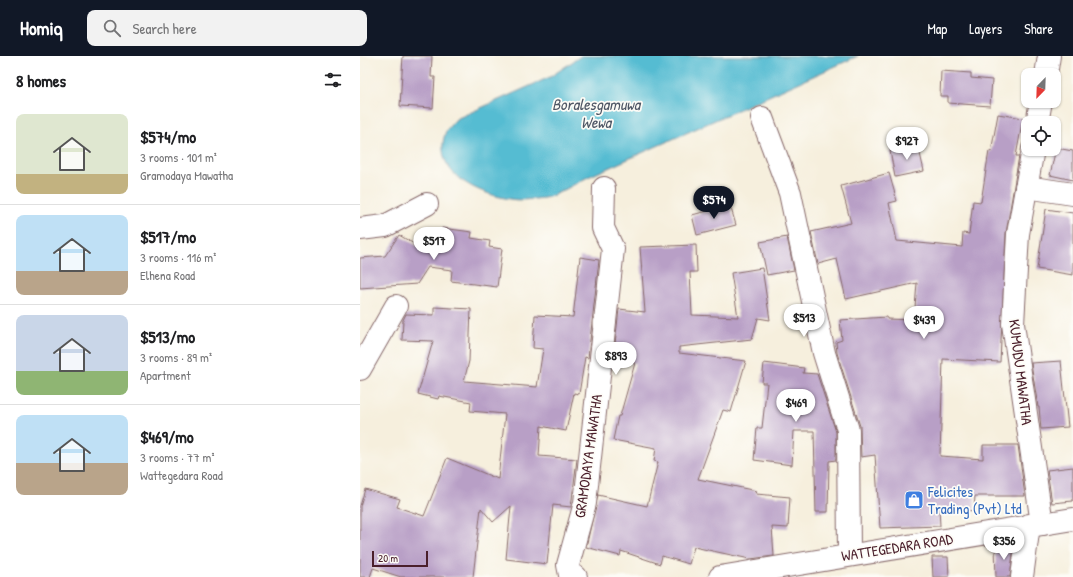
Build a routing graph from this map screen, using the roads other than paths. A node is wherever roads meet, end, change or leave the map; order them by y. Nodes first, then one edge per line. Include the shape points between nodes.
1 (1049, 56) edge
2 (1047, 68) edge
3 (762, 118) dead end
4 (1032, 156) edge
5 (1026, 187) junction
6 (604, 188) dead end
7 (1073, 194) edge
8 (427, 204) dead end
9 (360, 228) edge
10 (396, 306) dead end
11 (360, 369) edge
12 (1073, 519) edge
13 (1036, 524) junction
14 (849, 555) junction
15 (576, 577) edge
16 (720, 577) edge
17 (1022, 577) edge

1 - 2 street
3 - 14 street via 790,193 824,353 848,430
4 - 5 street, KUMUDU MAWATHA
5 - 7 street
5 - 13 street, KUMUDU MAWATHA via 1018,234 1013,324
6 - 15 street, GRAMODAYA MAWATHA via 603,228 613,249 585,503 568,565 570,575
8 - 9 street via 385,226
10 - 11 street
12 - 13 street, WATTEGEDARA ROAD
13 - 14 street, WATTEGEDARA ROAD
13 - 17 street, KUMUDU MAWATHA
14 - 16 street, WATTEGEDARA ROAD

